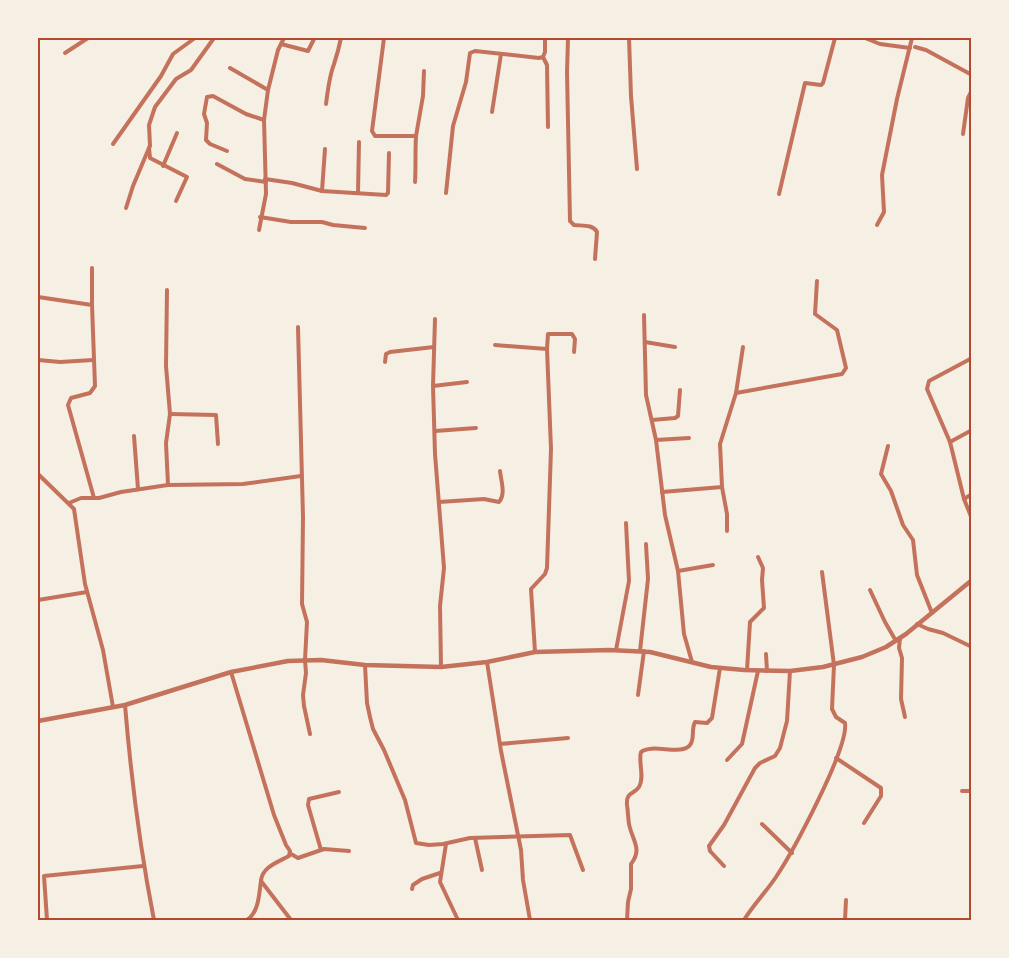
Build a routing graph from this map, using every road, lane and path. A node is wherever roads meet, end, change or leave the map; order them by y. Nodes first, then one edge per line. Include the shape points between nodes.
1 (88, 38) edge
2 (195, 38) edge
3 (214, 38) edge
4 (284, 38) edge
5 (341, 38) edge
6 (384, 38) edge
7 (545, 38) edge
8 (568, 38) edge
9 (629, 38) edge
10 (835, 38) edge
11 (865, 38) edge
12 (912, 38) edge
13 (314, 39) dead end
14 (281, 44) junction
15 (915, 47) dead end
16 (910, 48) junction
17 (65, 53) dead end
18 (501, 54) junction
19 (543, 57) junction
20 (230, 68) dead end
21 (424, 72) dead end
22 (972, 75) edge
23 (268, 90) junction
24 (972, 90) edge
25 (326, 104) dead end
26 (492, 112) dead end
27 (264, 120) junction
28 (548, 127) dead end
29 (176, 133) dead end
30 (963, 134) dead end
31 (416, 136) junction
32 (359, 142) dead end
33 (113, 144) dead end
34 (148, 148) junction
35 (325, 149) dead end
36 (227, 151) dead end
37 (389, 153) dead end
38 (217, 164) dead end
39 (163, 166) junction
40 (637, 169) dead end
41 (265, 180) junction
42 (415, 182) dead end
43 (322, 190) junction
44 (358, 193) junction
45 (446, 193) dead end
46 (779, 194) dead end
47 (176, 201) dead end
48 (126, 208) dead end
49 (260, 217) junction
50 (878, 225) dead end
51 (365, 228) dead end
52 (259, 230) dead end
53 (595, 260) dead end
54 (92, 268) dead end
55 (817, 281) dead end
56 (167, 290) dead end
57 (38, 297) edge
58 (92, 305) junction
59 (644, 315) dead end
60 (435, 319) dead end
61 (298, 327) dead end
62 (645, 342) junction
63 (495, 345) dead end
64 (675, 347) dead end
65 (743, 347) dead end
66 (434, 348) junction
67 (547, 349) junction
68 (574, 352) dead end
69 (972, 358) edge
70 (38, 360) edge
71 (93, 360) junction
72 (385, 362) dead end
73 (466, 382) dead end
74 (433, 386) junction
75 (680, 390) dead end
76 (736, 393) junction
77 (170, 414) junction
78 (652, 420) junction
79 (476, 428) dead end
80 (972, 430) edge
81 (435, 431) junction
82 (134, 436) dead end
83 (689, 438) dead end
84 (656, 440) junction
85 (950, 442) junction
86 (218, 444) dead end
87 (888, 446) dead end
88 (500, 471) dead end
89 (38, 474) edge
90 (302, 476) junction
91 (168, 485) junction
92 (722, 487) junction
93 (138, 489) junction
94 (662, 492) junction
95 (972, 494) edge
96 (94, 498) junction
97 (964, 499) junction
98 (438, 502) junction
99 (69, 503) junction
100 (972, 519) edge
101 (626, 523) dead end
102 (728, 531) dead end
103 (646, 544) dead end
104 (758, 557) dead end
105 (713, 565) dead end
106 (678, 571) junction
107 (822, 572) dead end
108 (972, 580) edge
109 (870, 590) dead end
110 (87, 592) junction
111 (38, 600) edge
112 (932, 613) junction
113 (918, 624) junction
114 (898, 640) junction
115 (972, 647) edge
116 (616, 650) junction
117 (642, 651) junction
118 (535, 652) junction
119 (766, 654) dead end
120 (305, 660) junction
121 (488, 662) junction
122 (692, 662) junction
123 (365, 665) junction
124 (834, 665) junction
125 (441, 667) junction
126 (720, 668) junction
127 (747, 670) junction
128 (758, 671) junction
129 (767, 671) junction
130 (790, 671) junction
131 (231, 672) junction
132 (638, 695) dead end
133 (125, 705) junction
134 (113, 707) junction
135 (905, 717) dead end
136 (38, 722) edge
137 (310, 734) dead end
138 (568, 738) dead end
139 (500, 744) junction
140 (836, 758) junction
141 (727, 760) dead end
142 (962, 791) dead end
143 (972, 791) edge
144 (339, 792) dead end
145 (864, 823) dead end
146 (762, 824) dead end
147 (519, 837) junction
148 (475, 838) junction
149 (446, 844) junction
150 (321, 850) junction
151 (349, 851) dead end
152 (792, 853) junction
153 (290, 854) junction
154 (143, 866) junction
155 (724, 866) dead end
156 (482, 870) dead end
157 (583, 870) dead end
158 (440, 873) junction
159 (262, 881) junction
160 (412, 889) dead end
161 (846, 900) dead end
162 (47, 920) edge
163 (154, 920) edge
164 (247, 920) edge
165 (291, 920) edge
166 (458, 920) edge
167 (530, 920) edge
168 (627, 920) edge
169 (744, 920) edge
170 (845, 920) edge

1 - 17 street
2 - 33 street via 173,54
3 - 34 street via 191,70 176,79 155,106 149,125
4 - 14 street
5 - 25 street
6 - 31 street via 372,131 375,136
7 - 19 street
8 - 53 street via 570,221 574,225 596,229
9 - 40 street
10 - 46 street via 823,83 805,83
11 - 16 street via 880,44
12 - 16 street
13 - 14 street via 308,51
14 - 23 street
15 - 22 street
16 - 50 street via 882,175 884,212
18 - 19 street
18 - 26 street
18 - 45 street via 470,53 466,82 453,126
19 - 28 street
20 - 23 street
21 - 31 street
23 - 27 street
24 - 30 street
27 - 36 street via 213,96 207,97 204,114 206,140
27 - 41 street
29 - 39 street
31 - 42 street
32 - 44 street
34 - 39 street via 150,158
34 - 48 street
35 - 43 street
37 - 44 street via 388,193
38 - 41 street via 245,179
39 - 47 street via 187,177
41 - 43 street via 292,182
41 - 49 street via 266,194
43 - 44 street
49 - 51 street
49 - 52 street
54 - 58 street
55 - 76 street via 814,314 838,330 846,368 842,374
56 - 77 street via 166,366
57 - 58 street
58 - 71 street
59 - 62 street
60 - 66 street
61 - 90 street
62 - 64 street
62 - 78 street via 646,395
63 - 67 street
65 - 76 street
66 - 72 street via 390,352 386,354
66 - 74 street
67 - 68 street via 548,334 572,334
67 - 118 street via 551,449 547,568 531,589
69 - 85 street via 927,385
70 - 71 street
71 - 96 street via 94,389 71,398 68,405
73 - 74 street
74 - 81 street
75 - 78 street via 678,416
76 - 92 street via 720,444
77 - 86 street via 216,415
77 - 91 street via 166,443
78 - 84 street
79 - 81 street
80 - 85 street
81 - 98 street
82 - 93 street
83 - 84 street
84 - 94 street
85 - 97 street
87 - 112 street via 881,474 913,540 917,575
88 - 98 street via 502,499 499,502 484,499
89 - 99 street
90 - 91 street via 243,484
90 - 120 street via 302,604 307,622
91 - 93 street
92 - 94 street
92 - 102 street
93 - 96 street
94 - 106 street
95 - 97 street
96 - 99 street via 81,498
97 - 100 street
98 - 125 street via 444,568 440,606
99 - 110 street via 74,509
101 - 116 street via 628,581
103 - 117 street via 648,579
104 - 127 street via 763,568 764,604 763,610 750,622
105 - 106 street
106 - 122 street via 684,634
107 - 124 street
108 - 112 street
109 - 114 street via 885,622
110 - 111 street
110 - 134 street via 103,650
112 - 113 street
113 - 114 street
113 - 115 street
114 - 124 street via 874,653
114 - 135 street
116 - 117 street
116 - 118 street
117 - 122 street
117 - 132 street
118 - 121 street
119 - 129 street
120 - 123 street
120 - 131 street
120 - 137 street via 304,706
121 - 125 street
121 - 139 street
122 - 126 street
123 - 125 street
123 - 149 street via 367,703 373,730 405,800 414,841 418,844
124 - 130 street
124 - 140 street via 832,709 845,726
126 - 127 street
126 - 168 street via 712,718 707,723 695,722 692,742 683,749 646,749 640,752 640,784 627,800 636,845 636,857 631,864
127 - 128 street
128 - 129 street
128 - 141 street via 742,744
129 - 130 street
130 - 155 street via 788,721 780,748 775,756 756,768 724,825 708,846
131 - 133 street
131 - 153 street via 274,815
133 - 134 street
133 - 154 street
134 - 136 street
138 - 139 street
139 - 147 street
140 - 145 street via 881,788 882,796
140 - 152 street
142 - 143 street
144 - 150 street via 309,799
146 - 152 street
147 - 148 street
147 - 157 street via 570,835
147 - 167 street
148 - 149 street
148 - 156 street
149 - 158 street
150 - 151 street
150 - 153 street via 298,858
152 - 169 street
153 - 159 street via 267,868
154 - 162 street via 44,876
154 - 163 street
158 - 160 street via 422,879
158 - 166 street via 440,882
159 - 164 street via 257,905
159 - 165 street
161 - 170 street

